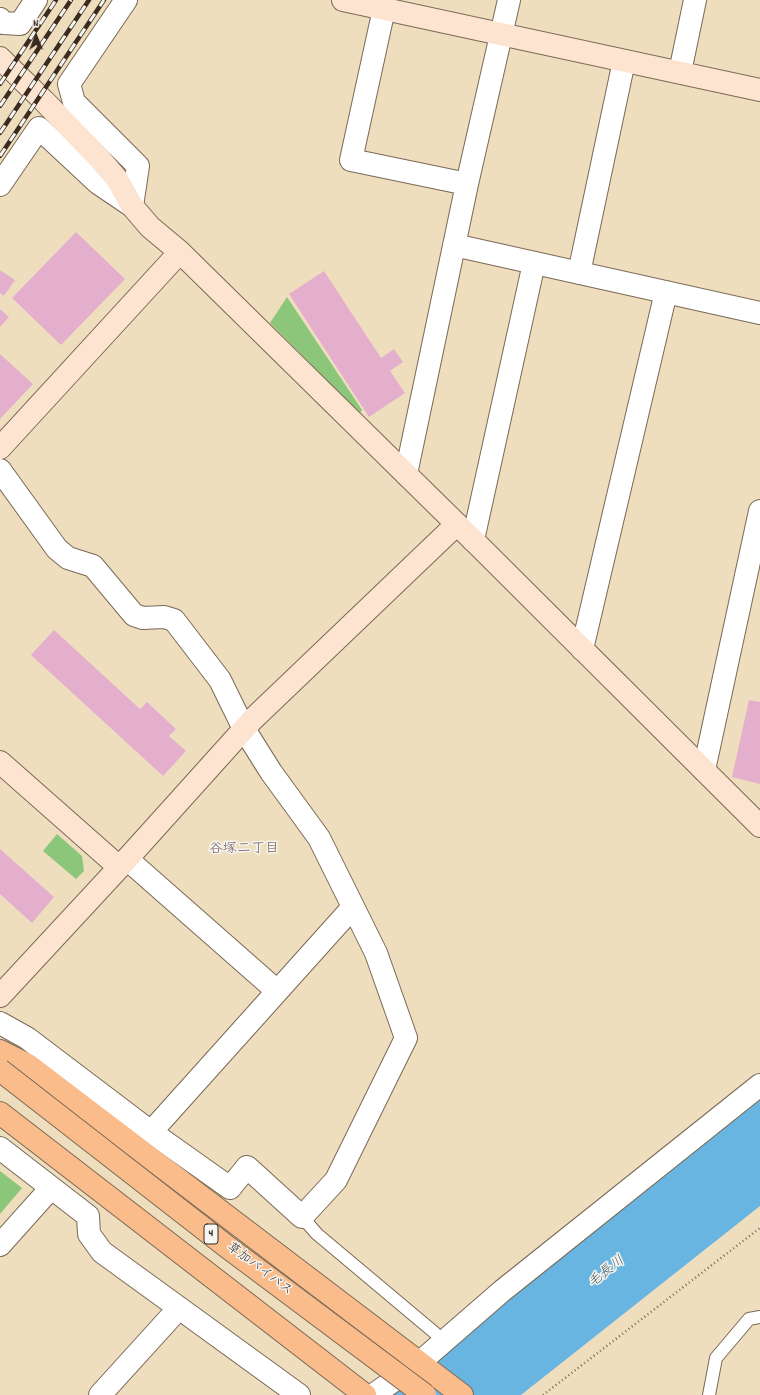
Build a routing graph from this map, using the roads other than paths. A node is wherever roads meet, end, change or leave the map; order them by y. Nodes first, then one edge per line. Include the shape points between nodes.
1 (36, 0) edge
2 (126, 0) edge
3 (343, 0) edge
4 (509, 0) edge
5 (695, 0) edge
6 (394, 7) edge
7 (0, 20) edge
8 (502, 35) junction
9 (0, 58) edge
10 (624, 61) junction
11 (680, 72) junction
12 (760, 90) edge
13 (467, 184) junction
14 (0, 185) edge
15 (132, 206) junction
16 (454, 245) junction
17 (180, 252) junction
18 (534, 263) junction
19 (579, 273) junction
20 (666, 292) junction
21 (760, 313) edge
22 (0, 448) edge
23 (0, 470) edge
24 (406, 474) junction
25 (760, 511) edge
26 (457, 524) junction
27 (474, 540) junction
28 (582, 649) junction
29 (244, 729) junction
30 (0, 762) edge
31 (704, 770) junction
32 (760, 826) edge
33 (123, 863) junction
34 (353, 907) junction
35 (277, 991) junction
36 (0, 996) edge
37 (0, 1023) edge
38 (0, 1051) edge
39 (0, 1070) edge
40 (760, 1085) edge
41 (0, 1113) edge
42 (151, 1132) junction
43 (0, 1148) edge
44 (51, 1188) junction
45 (302, 1217) junction
46 (0, 1245) edge
47 (179, 1308) junction
48 (760, 1317) edge
49 (435, 1333) dead end
50 (419, 1363) junction
51 (100, 1395) edge
52 (299, 1395) edge
53 (365, 1395) edge
54 (373, 1395) edge
55 (425, 1395) edge
56 (462, 1395) edge
57 (709, 1395) edge

1 - 7 street via 20,24 3,23
2 - 15 street via 69,84 74,102 138,166
3 - 6 street
4 - 8 street
5 - 11 street
6 - 8 street
6 - 13 street via 351,160
8 - 10 street
8 - 13 street
9 - 15 street via 99,158 117,179
10 - 11 street
10 - 19 street
11 - 12 street
13 - 16 street
14 - 15 street via 39,128 98,183
15 - 17 street via 150,227
16 - 18 street
16 - 24 street
17 - 22 street
17 - 24 street
18 - 19 street
18 - 27 street
19 - 20 street
20 - 21 street
20 - 28 street
23 - 29 street via 57,549 68,558 93,566 134,615 174,620 220,680
24 - 26 street
25 - 31 street
26 - 27 street
26 - 29 street
27 - 28 street
28 - 31 street
29 - 33 street
29 - 34 street via 271,772 319,838
30 - 33 street
31 - 32 street
33 - 35 street
33 - 36 street
34 - 35 street
34 - 45 street via 376,952 406,1038 336,1180
35 - 42 street
37 - 42 street via 27,1038
38 - 50 highway via 28,1065
39 - 55 highway, 草加バイパス / 4, bridge via 226,1246
40 - 50 street via 502,1291
41 - 53 highway
42 - 45 street via 230,1188 247,1167
43 - 44 street
44 - 46 street
44 - 47 street via 88,1216 89,1234 102,1252
45 - 49 lane via 317,1234
47 - 51 street
47 - 52 street
48 - 57 lane via 749,1319 716,1358
50 - 54 street
50 - 56 highway

